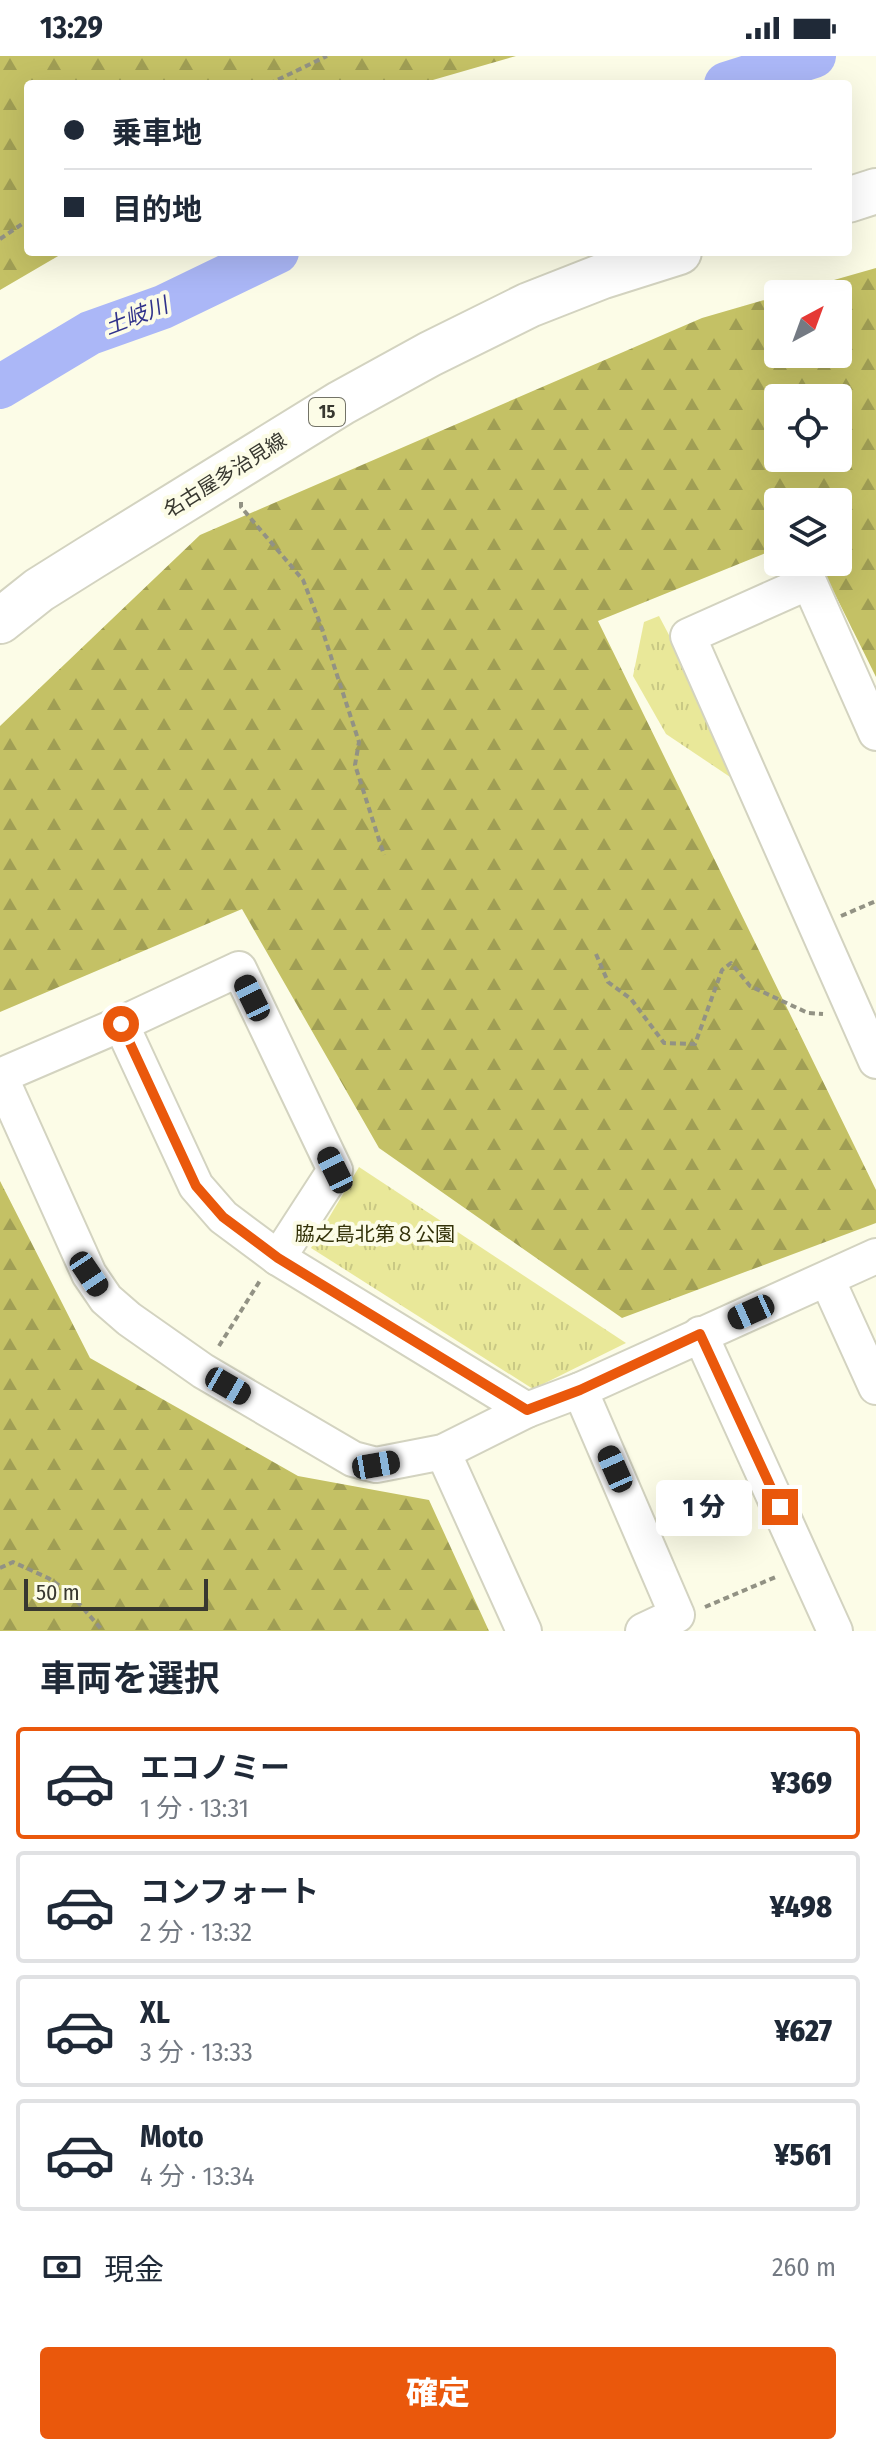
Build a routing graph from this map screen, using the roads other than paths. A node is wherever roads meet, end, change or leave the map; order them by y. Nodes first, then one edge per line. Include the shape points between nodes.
1 (876, 191) edge
2 (852, 199) edge
3 (666, 256) edge
4 (0, 621) edge
5 (876, 733) edge
6 (121, 1024) junction
7 (876, 1061) edge
8 (876, 1256) edge
9 (278, 1258) junction
10 (827, 1279) junction
11 (700, 1334) junction
12 (876, 1387) edge
13 (580, 1390) junction
14 (527, 1410) junction
15 (443, 1452) junction
16 (524, 1631) edge
17 (643, 1631) edge
18 (835, 1631) edge

1 - 2 main road
3 - 4 main road, 名古屋多治見線 / 15 via 529,305 430,354 341,403 39,590
5 - 7 street via 809,582 688,636
6 - 9 street via 196,1186 223,1217
6 - 9 street via 239,969 335,1170
6 - 15 street via 0,1076 89,1274 106,1299 203,1371 353,1459 376,1465
8 - 10 street
9 - 14 street
10 - 11 street
10 - 12 street
11 - 13 street
11 - 18 street
13 - 14 street
13 - 17 street via 677,1615
14 - 15 street
15 - 16 street

